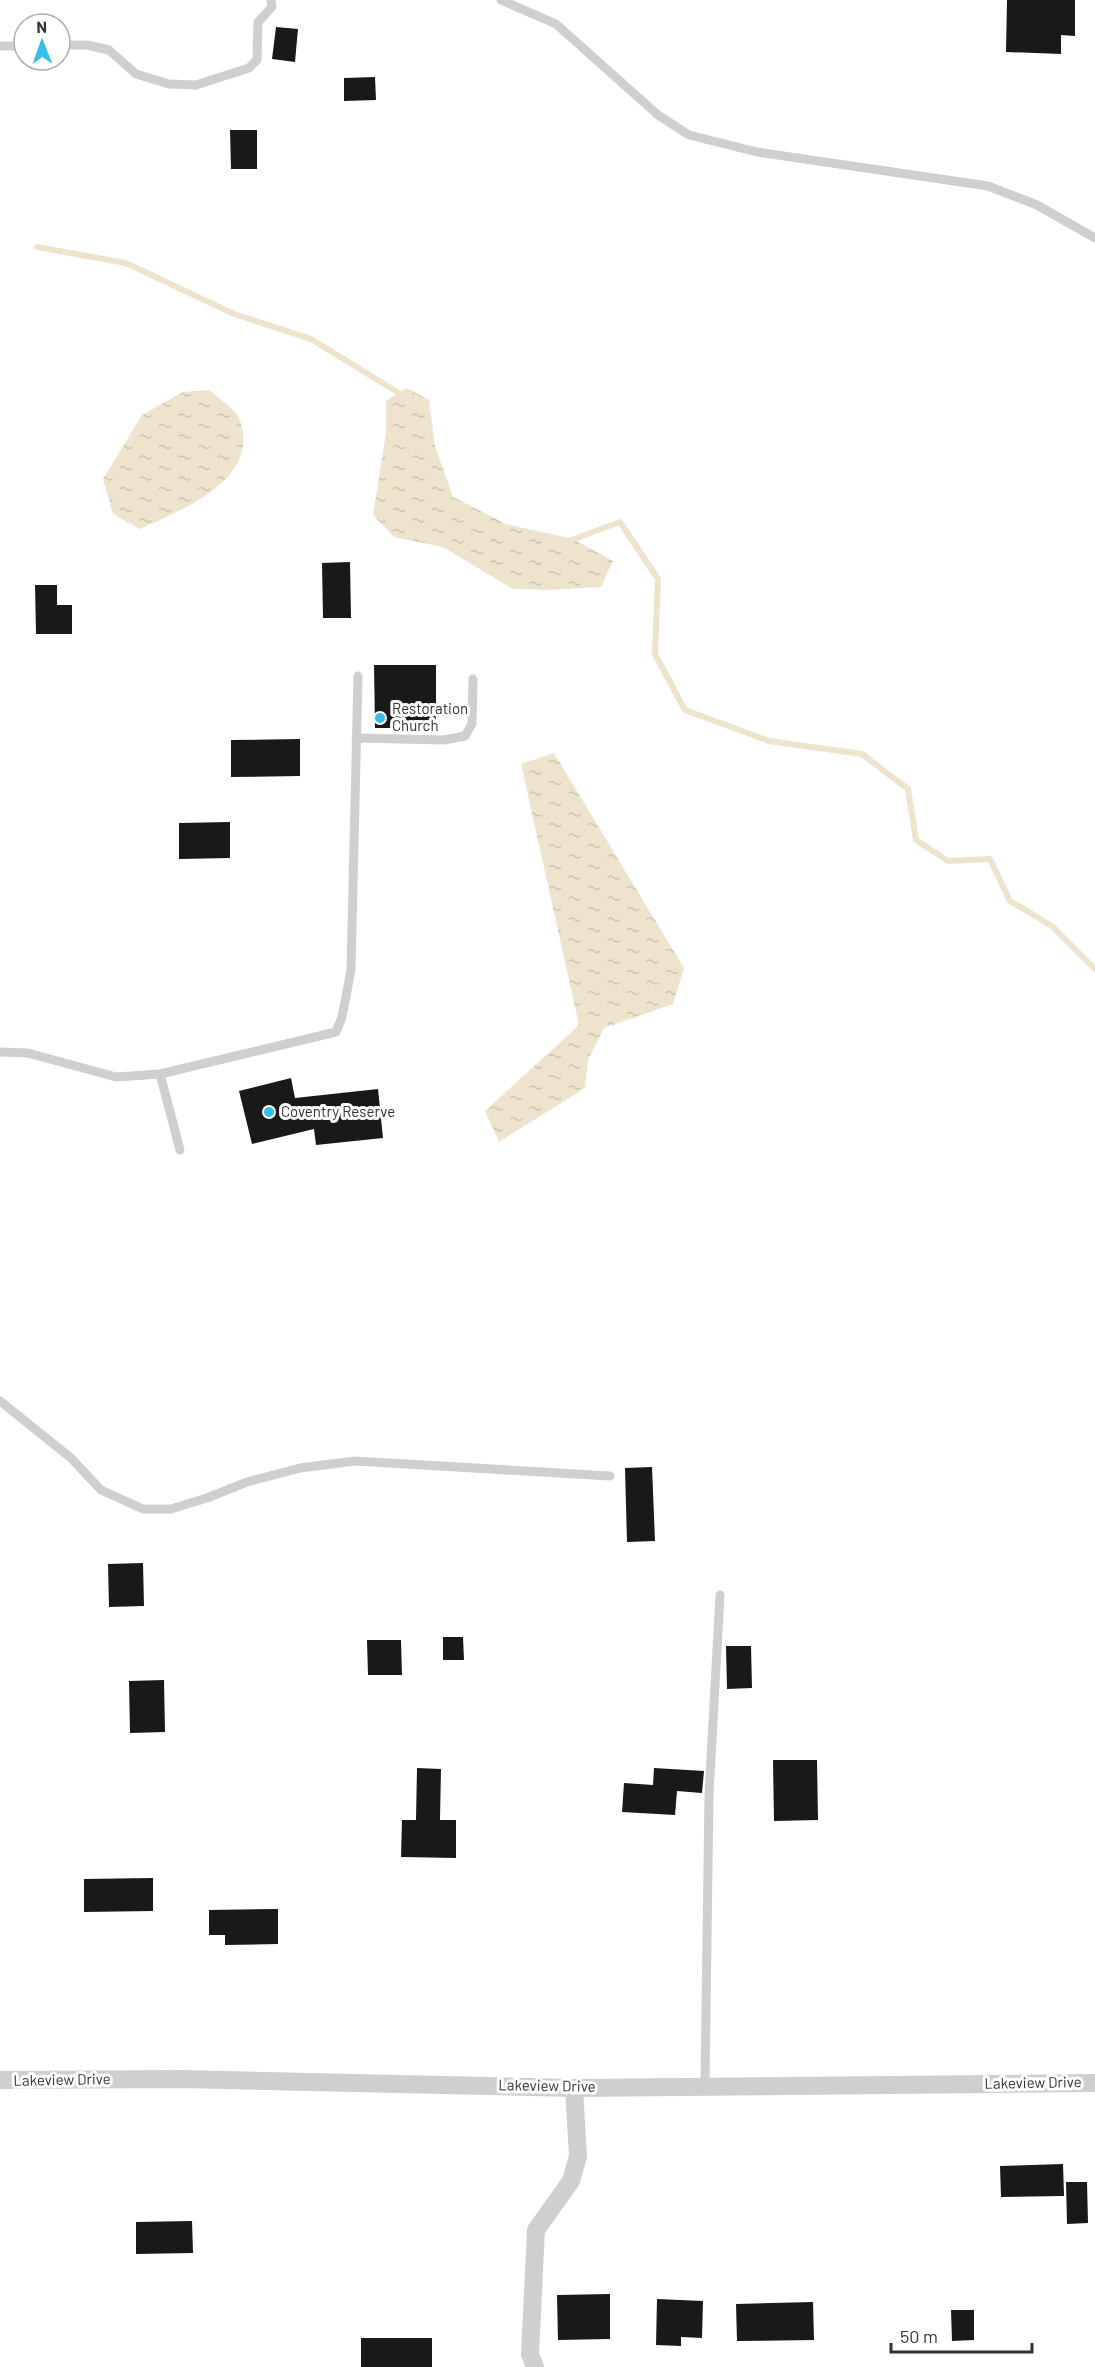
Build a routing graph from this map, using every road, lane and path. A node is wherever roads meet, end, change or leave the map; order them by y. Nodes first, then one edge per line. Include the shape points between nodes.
1 (271, 0) edge
2 (501, 0) edge
3 (72, 45) edge
4 (1095, 238) edge
5 (358, 676) dead end
6 (473, 679) dead end
7 (356, 738) junction
8 (0, 1052) edge
9 (160, 1074) junction
10 (180, 1150) dead end
11 (0, 1401) edge
12 (610, 1476) dead end
13 (720, 1594) dead end
14 (0, 2080) edge
15 (1095, 2083) edge
16 (705, 2085) junction
17 (574, 2088) junction
18 (535, 2367) edge

1 - 3 lane via 272,7 258,22 257,60 249,68 196,85 169,84 136,74 109,50
2 - 4 lane via 556,24 658,115 689,135 757,152 988,186 1037,205
5 - 7 lane
6 - 7 lane via 472,724 465,736 444,740
7 - 9 lane via 351,970 336,1032
8 - 9 lane via 28,1053 116,1077
9 - 10 lane
11 - 12 lane via 71,1458 101,1490 143,1509 171,1509 300,1468 355,1461
13 - 16 lane via 709,1794
14 - 17 street, Lakeview Drive via 171,2079
15 - 16 street, Lakeview Drive
16 - 17 street, Lakeview Drive
17 - 18 street via 578,2156 572,2181 536,2230 530,2355

